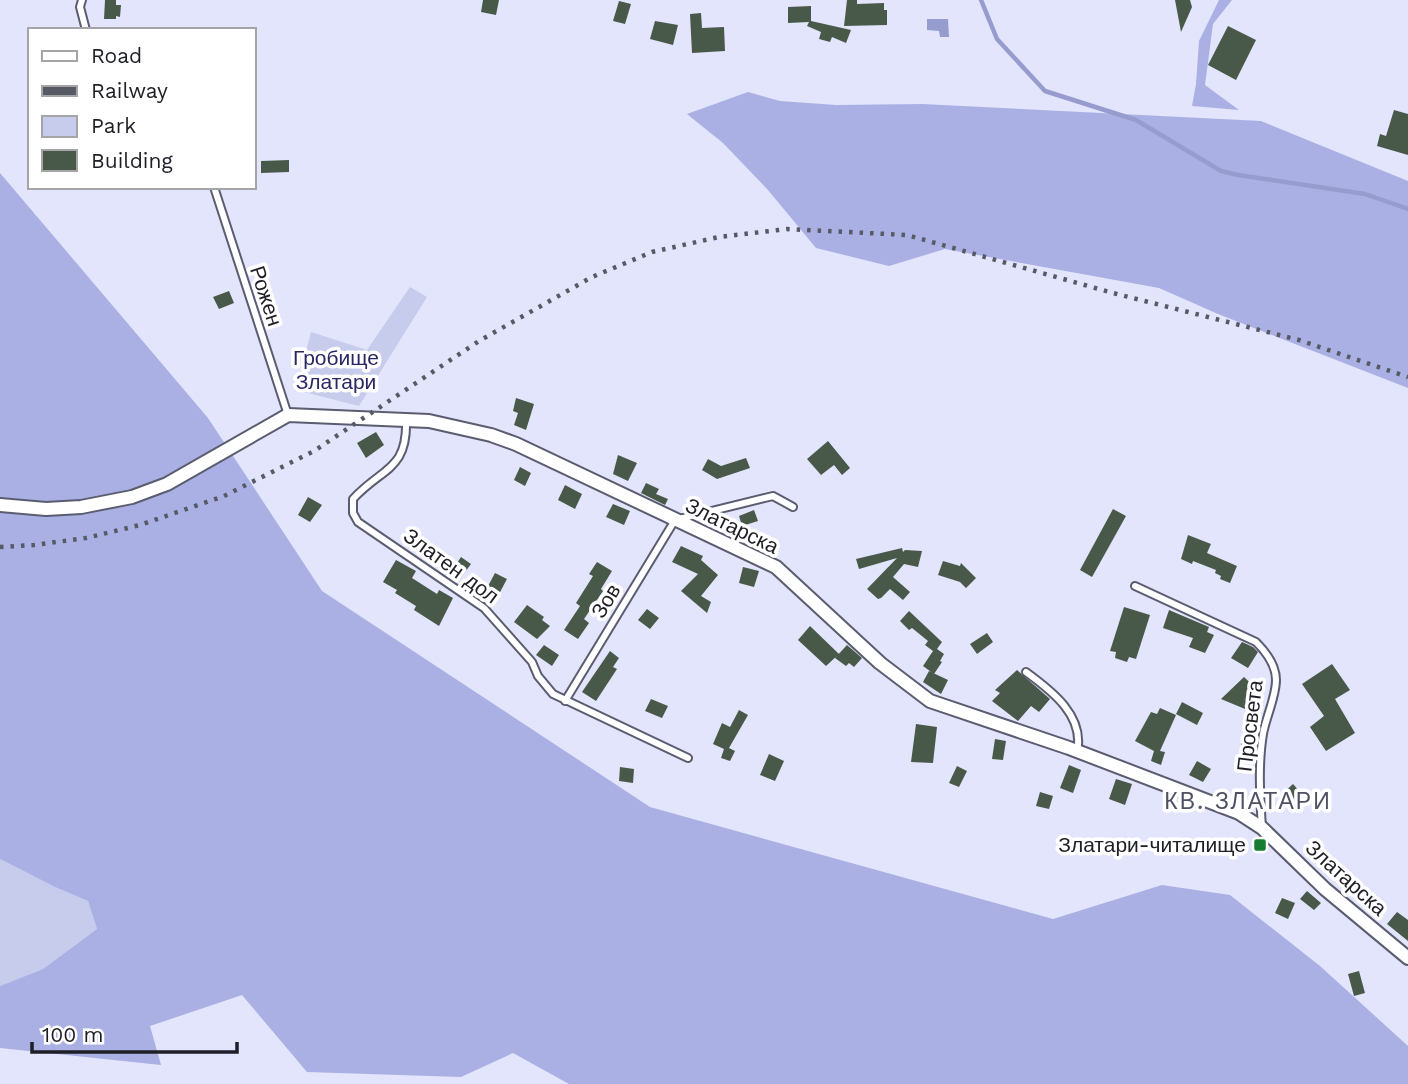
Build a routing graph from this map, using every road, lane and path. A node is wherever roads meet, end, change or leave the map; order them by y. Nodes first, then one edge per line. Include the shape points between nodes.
1 (82, 0) edge
2 (85, 28) edge
3 (215, 189) edge
4 (288, 415) junction
5 (405, 419) junction
6 (0, 505) edge
7 (793, 507) dead end
8 (676, 520) junction
9 (1135, 586) dead end
10 (1026, 672) dead end
11 (565, 701) junction
12 (1077, 752) junction
13 (688, 758) dead end
14 (1262, 828) junction
15 (1408, 957) edge

1 - 2 lane
3 - 4 lane, Рожен
4 - 5 street, Златарска
4 - 6 street via 167,484 132,497 69,508
5 - 8 street, Златарска via 453,425 516,444
5 - 11 lane, Златен дол via 407,440 400,456 353,499 358,522 484,608 532,662 553,694
7 - 8 lane via 774,496
8 - 11 lane, Зов
8 - 12 street, Златарска via 776,568 880,663 930,701
9 - 14 lane, Просвета via 1256,642 1272,662 1276,680 1263,736
10 - 12 lane via 1070,712 1080,738
11 - 13 lane, Златен дол
12 - 14 street, Златарска via 1217,803
14 - 15 street, Златарска

